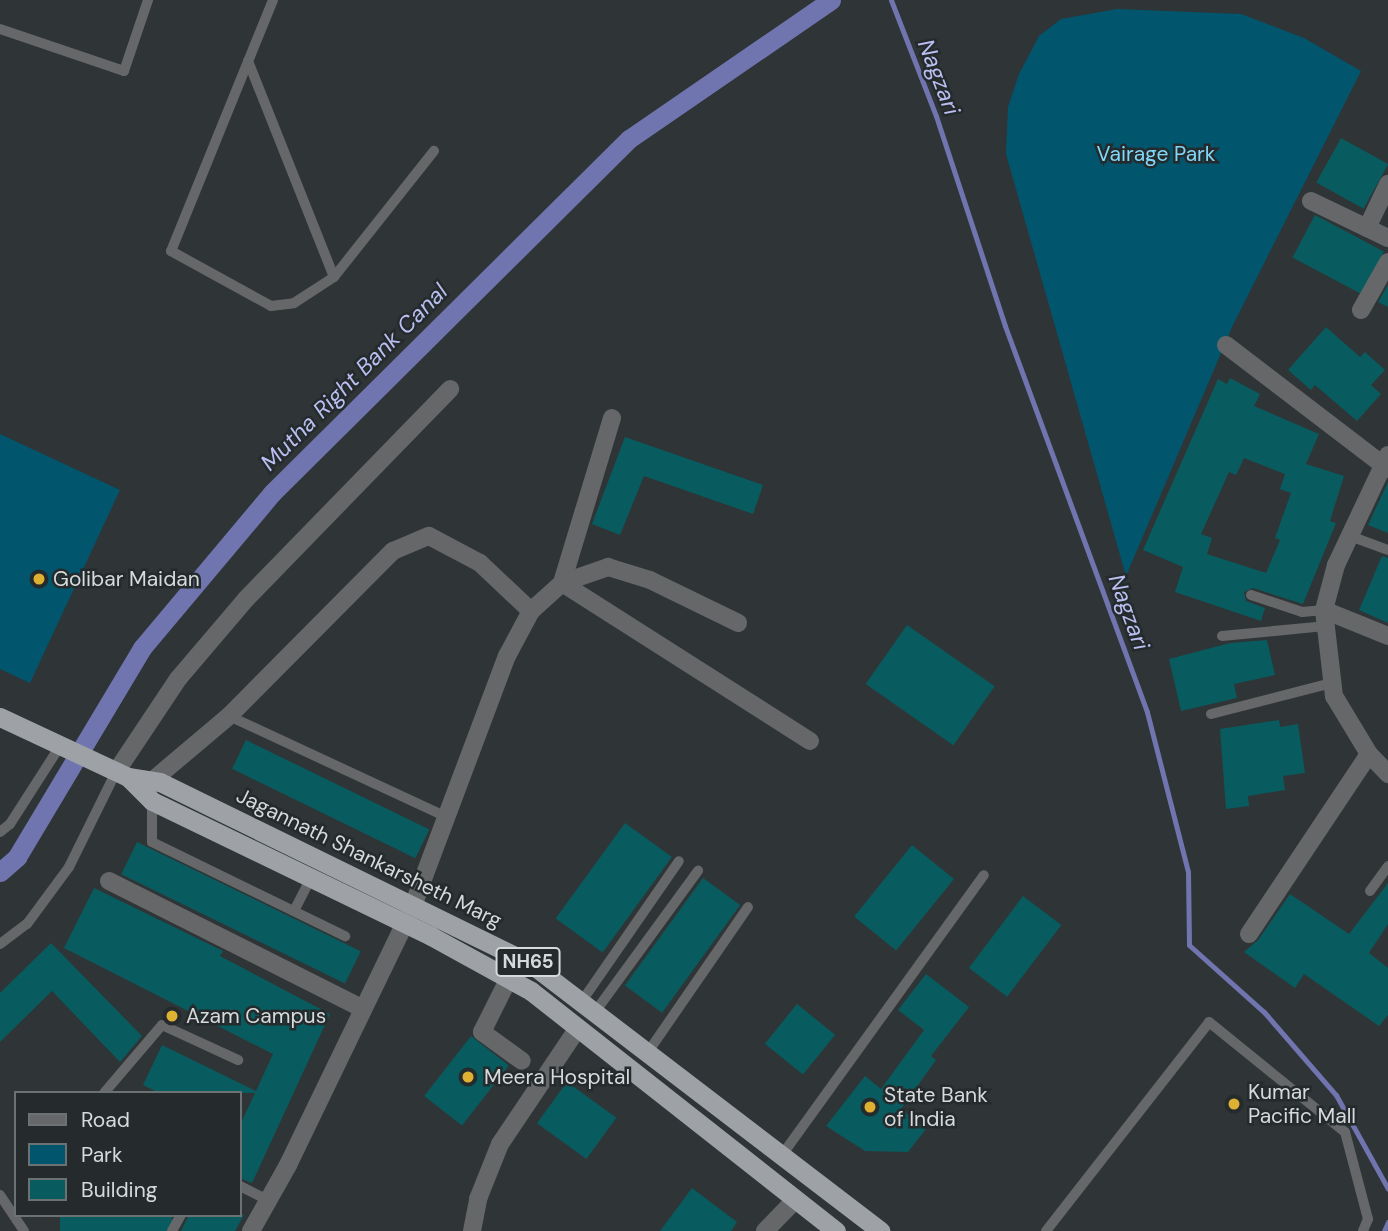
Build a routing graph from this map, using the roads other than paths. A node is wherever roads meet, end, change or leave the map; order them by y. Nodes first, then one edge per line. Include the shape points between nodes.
1 (148, 0) edge
2 (272, 0) edge
3 (1, 32) edge
4 (248, 61) junction
5 (434, 150) dead end
6 (1388, 184) edge
7 (1311, 201) dead end
8 (1367, 228) junction
9 (1388, 238) edge
10 (1388, 262) edge
11 (334, 277) junction
12 (1361, 310) dead end
13 (1227, 345) dead end
14 (450, 389) dead end
15 (612, 418) dead end
16 (1386, 464) edge
17 (1350, 536) junction
18 (1388, 551) edge
19 (562, 583) junction
20 (1251, 595) dead end
21 (531, 611) junction
22 (1324, 618) junction
23 (738, 623) dead end
24 (1222, 636) dead end
25 (1388, 636) edge
26 (1332, 683) junction
27 (1211, 714) dead end
28 (229, 716) junction
29 (0, 718) edge
30 (810, 741) dead end
31 (60, 746) junction
32 (1369, 754) junction
33 (1388, 774) edge
34 (122, 775) junction
35 (152, 781) junction
36 (152, 801) junction
37 (447, 817) junction
38 (0, 832) edge
39 (679, 861) dead end
40 (1388, 866) edge
41 (698, 871) dead end
42 (984, 876) dead end
43 (310, 879) junction
44 (109, 881) dead end
45 (1370, 891) dead end
46 (414, 903) junction
47 (748, 907) dead end
48 (294, 911) junction
49 (404, 924) junction
50 (1249, 934) dead end
51 (345, 936) dead end
52 (0, 944) edge
53 (530, 963) junction
54 (513, 980) junction
55 (588, 1007) junction
56 (363, 1009) junction
57 (578, 1028) junction
58 (648, 1052) junction
59 (238, 1060) dead end
60 (522, 1061) dead end
61 (106, 1091) edge
62 (782, 1155) junction
63 (242, 1187) edge
64 (0, 1195) edge
65 (12, 1199) edge
66 (268, 1200) junction
67 (795, 1200) junction
68 (251, 1231) edge
69 (472, 1231) edge
70 (765, 1231) edge
71 (836, 1231) edge
72 (880, 1231) edge
73 (1046, 1231) edge
74 (1363, 1231) edge

1 - 3 lane via 124,71
2 - 4 lane
4 - 11 lane
4 - 11 lane via 171,251 271,306 294,303
5 - 11 lane
6 - 8 street
7 - 8 street
8 - 9 street
10 - 12 street
13 - 16 street
14 - 34 street via 246,599 178,679
15 - 19 street
16 - 17 street
17 - 18 lane
17 - 22 street
19 - 21 street
19 - 23 street via 608,567 650,580
19 - 30 street
20 - 22 lane
21 - 28 street via 480,563 429,536 393,551
21 - 37 street via 507,656
22 - 24 lane
22 - 25 street
22 - 26 street
26 - 27 lane
26 - 32 street via 1334,696
28 - 35 street
28 - 37 lane
29 - 31 highway, Jagannath Shankarsheth Marg / NH65
31 - 34 highway, Jagannath Shankarsheth Marg / NH65
31 - 38 lane via 10,824
32 - 33 street
32 - 50 street
34 - 35 highway, Jagannath Shankarsheth Marg / NH65
34 - 36 highway, Jagannath Shankarsheth Marg / NH65
34 - 52 lane via 69,867 27,924
35 - 46 highway, Jagannath Shankarsheth Marg / NH65
36 - 43 highway, Jagannath Shankarsheth Marg / NH65
36 - 48 lane via 152,842
37 - 46 street
39 - 55 lane
40 - 45 lane
41 - 55 lane
42 - 62 lane
43 - 48 lane
43 - 49 highway, Jagannath Shankarsheth Marg / NH65
44 - 56 street
46 - 49 street
46 - 53 highway, Jagannath Shankarsheth Marg / NH65
47 - 58 lane
48 - 51 lane
49 - 54 highway, Jagannath Shankarsheth Marg / NH65
49 - 56 street
53 - 54 highway
53 - 55 highway, Jagannath Shankarsheth Marg / NH65
54 - 57 highway, Jagannath Shankarsheth Marg / NH65
54 - 60 street via 482,1032
55 - 58 highway, Jagannath Shankarsheth Marg / NH65
56 - 66 street
57 - 67 highway, Jagannath Shankarsheth Marg / NH65
57 - 69 street via 500,1144 478,1199
58 - 62 highway, Jagannath Shankarsheth Marg / NH65
59 - 61 lane via 162,1025
62 - 72 highway, Jagannath Shankarsheth Marg / NH65
63 - 66 lane
64 - 65 lane
66 - 68 street
67 - 70 street
67 - 71 highway, Jagannath Shankarsheth Marg / NH65
73 - 74 lane via 1209,1022 1345,1132 1368,1219

